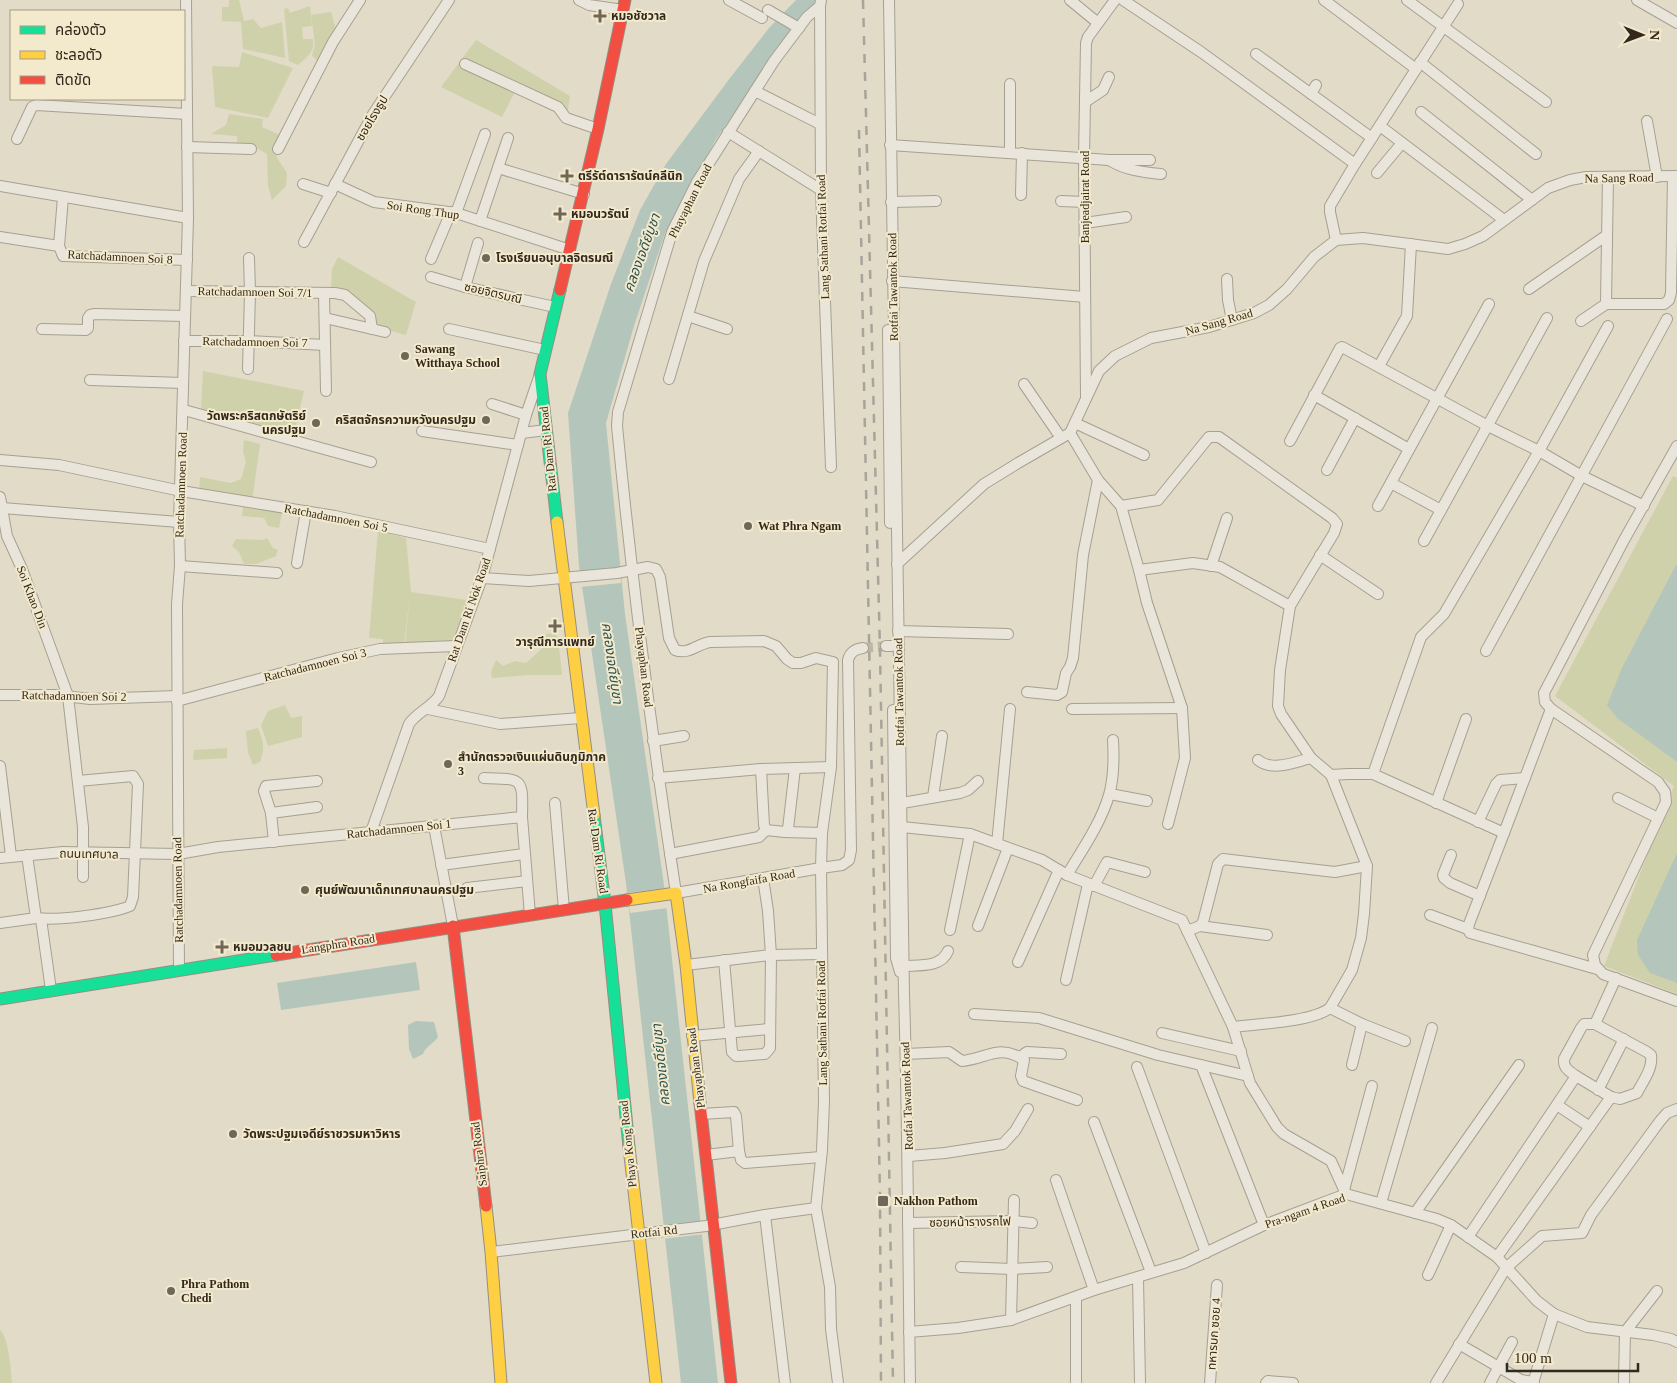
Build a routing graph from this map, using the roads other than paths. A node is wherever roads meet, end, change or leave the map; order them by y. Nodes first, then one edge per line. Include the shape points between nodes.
1 (186, 0) edge
2 (360, 0) edge
3 (449, 0) edge
4 (579, 0) edge
5 (729, 0) edge
6 (889, 0) edge
7 (1070, 0) edge
8 (1115, 0) edge
9 (1122, 0) edge
10 (1324, 0) edge
11 (1407, 0) edge
12 (1637, 0) edge
13 (820, 3) edge
14 (1458, 4) dead end
15 (624, 5) edge
16 (1098, 23) junction
17 (1677, 23) edge
18 (185, 24) edge
19 (796, 26) junction
20 (1443, 27) junction
21 (1256, 54) dead end
22 (464, 64) dead end
23 (1418, 65) junction
24 (185, 70) edge
25 (1109, 77) dead end
26 (1010, 84) dead end
27 (755, 91) junction
28 (1085, 102) junction
29 (1546, 102) dead end
30 (1421, 112) dead end
31 (187, 114) junction
32 (1647, 121) dead end
33 (820, 124) junction
34 (1380, 126) junction
35 (598, 129) junction
36 (728, 132) junction
37 (485, 134) dead end
38 (508, 138) dead end
39 (1372, 138) junction
40 (17, 139) dead end
41 (1402, 143) junction
42 (890, 145) junction
43 (187, 147) junction
44 (278, 149) dead end
45 (251, 150) dead end
46 (759, 151) junction
47 (1010, 152) junction
48 (1022, 153) junction
49 (1536, 154) dead end
50 (1084, 157) junction
51 (1109, 160) junction
52 (1150, 160) dead end
53 (1354, 164) junction
54 (498, 168) junction
55 (1377, 173) dead end
56 (1160, 174) dead end
57 (1656, 176) junction
58 (1675, 176) edge
59 (1608, 177) junction
60 (303, 184) dead end
61 (0, 186) edge
62 (333, 188) junction
63 (821, 190) junction
64 (584, 194) junction
65 (1021, 195) dead end
66 (63, 197) junction
67 (1532, 200) junction
68 (936, 201) dead end
69 (1061, 201) dead end
70 (891, 202) junction
71 (1085, 202) junction
72 (453, 212) junction
73 (1126, 217) dead end
74 (188, 218) junction
75 (1504, 220) junction
76 (480, 221) junction
77 (1085, 222) junction
78 (1607, 235) junction
79 (0, 237) edge
80 (1336, 240) junction
81 (304, 242) dead end
82 (478, 243) dead end
83 (1411, 244) junction
84 (59, 246) junction
85 (570, 250) junction
86 (249, 258) dead end
87 (431, 259) dead end
88 (187, 260) junction
89 (431, 277) dead end
90 (1227, 279) dead end
91 (892, 281) junction
92 (465, 287) junction
93 (1529, 289) dead end
94 (186, 291) junction
95 (250, 292) junction
96 (324, 294) junction
97 (893, 296) junction
98 (1085, 297) junction
99 (1490, 304) dead end
100 (1606, 304) junction
101 (555, 307) junction
102 (185, 316) junction
103 (688, 316) junction
104 (325, 318) junction
105 (1547, 318) dead end
106 (1667, 319) dead end
107 (1232, 320) junction
108 (1581, 321) dead end
109 (1608, 326) dead end
110 (42, 329) dead end
111 (372, 329) junction
112 (449, 329) dead end
113 (727, 329) dead end
114 (385, 332) dead end
115 (184, 341) junction
116 (248, 341) junction
117 (325, 344) junction
118 (546, 350) junction
119 (1379, 366) junction
120 (248, 368) dead end
121 (540, 374) junction
122 (669, 379) dead end
123 (90, 380) dead end
124 (183, 383) junction
125 (1024, 384) dead end
126 (326, 391) dead end
127 (1314, 395) junction
128 (1438, 398) junction
129 (1086, 402) junction
130 (492, 404) dead end
131 (184, 410) junction
132 (526, 415) junction
133 (1355, 418) junction
134 (1075, 423) junction
135 (1488, 426) junction
136 (422, 430) dead end
137 (546, 430) junction
138 (522, 433) junction
139 (1066, 436) junction
140 (1290, 441) dead end
141 (518, 445) junction
142 (1677, 446) edge
143 (1409, 450) junction
144 (1539, 451) junction
145 (1144, 455) dead end
146 (0, 460) edge
147 (371, 462) dead end
148 (831, 467) dead end
149 (1327, 470) dead end
150 (1582, 476) junction
151 (1098, 480) junction
152 (1391, 483) junction
153 (181, 491) junction
154 (0, 497) edge
155 (1120, 506) junction
156 (1378, 506) dead end
157 (1644, 506) junction
158 (2, 508) junction
159 (1442, 510) junction
160 (306, 511) junction
161 (1227, 518) dead end
162 (180, 522) junction
163 (1424, 541) dead end
164 (490, 549) junction
165 (1320, 555) junction
166 (297, 563) dead end
167 (897, 564) junction
168 (180, 566) junction
169 (1211, 566) junction
170 (1140, 570) junction
171 (631, 571) junction
172 (277, 573) dead end
173 (482, 578) junction
174 (563, 578) junction
175 (1378, 594) dead end
176 (1290, 606) junction
177 (898, 631) junction
178 (1008, 634) dead end
179 (456, 646) junction
180 (863, 648) tunnel mouth
181 (1486, 651) dead end
182 (1027, 692) dead end
183 (0, 695) edge
184 (68, 696) junction
185 (177, 698) junction
186 (1182, 708) junction
187 (428, 709) junction
188 (1010, 709) dead end
189 (1072, 709) dead end
190 (1551, 709) junction
191 (581, 718) junction
192 (1466, 720) dead end
193 (684, 736) dead end
194 (942, 736) dead end
195 (1114, 740) dead end
196 (654, 741) junction
197 (1311, 758) junction
198 (1258, 760) dead end
199 (0, 766) edge
200 (831, 767) junction
201 (795, 768) junction
202 (761, 769) junction
203 (1373, 774) junction
204 (1331, 776) junction
205 (484, 778) dead end
206 (658, 778) junction
207 (1525, 778) junction
208 (78, 781) junction
209 (317, 781) dead end
210 (978, 781) dead end
211 (1110, 794) junction
212 (932, 797) junction
213 (1618, 798) dead end
214 (1147, 801) dead end
215 (555, 803) dead end
216 (902, 803) junction
217 (1436, 803) junction
218 (317, 807) dead end
219 (271, 813) junction
220 (522, 817) junction
221 (1658, 818) junction
222 (1478, 822) junction
223 (1168, 824) dead end
224 (434, 826) junction
225 (902, 827) junction
226 (766, 830) junction
227 (371, 832) junction
228 (785, 832) junction
229 (822, 833) junction
230 (1504, 833) junction
231 (970, 834) junction
232 (274, 842) junction
233 (997, 844) junction
234 (1008, 848) junction
235 (83, 853) junction
236 (134, 854) junction
237 (178, 854) junction
238 (524, 854) junction
239 (670, 854) junction
240 (27, 855) junction
241 (1451, 855) dead end
242 (12, 856) junction
243 (0, 858) edge
244 (441, 865) junction
245 (1367, 866) junction
246 (821, 868) junction
247 (1145, 872) dead end
248 (1063, 873) junction
249 (83, 877) dead end
250 (762, 878) junction
251 (527, 881) junction
252 (1091, 885) junction
253 (467, 888) dead end
254 (673, 893) junction
255 (1480, 896) junction
256 (605, 904) junction
257 (564, 910) junction
258 (530, 915) junction
259 (1430, 916) dead end
260 (38, 918) junction
261 (0, 923) edge
262 (453, 926) junction
263 (978, 926) dead end
264 (1200, 926) junction
265 (1468, 929) junction
266 (950, 930) dead end
267 (1187, 931) junction
268 (1267, 935) dead end
269 (948, 951) dead end
270 (820, 954) junction
271 (771, 955) junction
272 (724, 960) junction
273 (1018, 962) dead end
274 (686, 964) junction
275 (904, 966) junction
276 (1597, 969) junction
277 (179, 970) junction
278 (1616, 978) junction
279 (1066, 980) dead end
280 (904, 986) junction
281 (51, 990) junction
282 (0, 999) edge
283 (1677, 1001) edge
284 (1330, 1008) junction
285 (974, 1014) dead end
286 (1362, 1024) junction
287 (1595, 1024) junction
288 (1233, 1027) junction
289 (1432, 1028) dead end
290 (769, 1029) junction
291 (730, 1032) junction
292 (1162, 1033) dead end
293 (692, 1036) junction
294 (1624, 1039) junction
295 (1405, 1041) dead end
296 (1241, 1051) junction
297 (906, 1054) junction
298 (1060, 1054) dead end
299 (1020, 1057) junction
300 (1201, 1065) junction
301 (1352, 1065) dead end
302 (1519, 1065) dead end
303 (1137, 1067) dead end
304 (1248, 1076) junction
305 (1576, 1076) junction
306 (1372, 1086) dead end
307 (1598, 1090) junction
308 (1610, 1098) junction
309 (1077, 1100) dead end
310 (1557, 1105) junction
311 (1028, 1109) dead end
312 (1677, 1109) edge
313 (701, 1114) junction
314 (1094, 1122) dead end
315 (1590, 1127) junction
316 (739, 1151) junction
317 (706, 1155) junction
318 (909, 1156) junction
319 (821, 1157) junction
320 (1056, 1180) dead end
321 (1345, 1192) junction
322 (1014, 1200) dead end
323 (1381, 1203) junction
324 (816, 1208) junction
325 (1415, 1213) junction
326 (765, 1215) junction
327 (1013, 1221) junction
328 (908, 1223) junction
329 (1032, 1223) dead end
330 (710, 1225) junction
331 (1264, 1225) junction
332 (1451, 1225) junction
333 (638, 1233) junction
334 (1468, 1237) junction
335 (490, 1252) junction
336 (1206, 1253) junction
337 (1497, 1257) junction
338 (961, 1267) dead end
339 (1047, 1267) dead end
340 (1012, 1268) junction
341 (1506, 1268) junction
342 (1151, 1272) junction
343 (1428, 1275) dead end
344 (1138, 1278) junction
345 (1217, 1285) dead end
346 (1094, 1290) junction
347 (1657, 1291) dead end
348 (1076, 1297) junction
349 (1554, 1314) junction
350 (1012, 1320) junction
351 (909, 1332) junction
352 (1625, 1332) junction
353 (1512, 1342) dead end
354 (1677, 1342) edge
355 (1459, 1344) junction
356 (1499, 1367) junction
357 (501, 1383) edge
358 (656, 1383) edge
359 (731, 1383) edge
360 (785, 1383) edge
361 (838, 1383) edge
362 (910, 1383) edge
363 (1076, 1383) edge
364 (1140, 1383) edge
365 (1210, 1383) edge
366 (1266, 1383) edge
367 (1293, 1383) edge
368 (1436, 1383) edge
369 (1490, 1383) edge
370 (1534, 1383) edge
371 (1624, 1383) edge

1 - 18 street, Ratchadamnoen Road
2 - 44 street via 333,42
3 - 62 street, ซอยโรงธูป via 373,114
4 - 15 street via 588,5
5 - 19 street
6 - 42 street, Rotfai Tawantok Road
7 - 16 street
8 - 16 street, Banjeadjairat Road
9 - 53 street via 1201,52
10 - 23 street
11 - 20 street
12 - 17 street
13 - 19 street, Phayaphan Road
13 - 33 street, Lang Sathani Rotfai Road
14 - 20 street
15 - 35 street, Rat Dam Ri Road
16 - 28 street, Banjeadjairat Road via 1086,43
19 - 27 street, Phayaphan Road
20 - 23 street
20 - 29 street
21 - 39 street via 1314,89
22 - 35 street via 558,107 566,118
23 - 34 street
23 - 49 street
24 - 31 street, Ratchadamnoen Road
25 - 28 street via 1103,90
26 - 47 street
27 - 33 street
27 - 36 street, Phayaphan Road
28 - 50 street, Banjeadjairat Road
30 - 67 street
31 - 40 street via 36,105 32,107
31 - 43 street, Ratchadamnoen Road
32 - 57 street
33 - 63 street, Lang Sathani Rotfai Road
34 - 39 street
34 - 41 street
35 - 64 street, Rat Dam Ri Road
36 - 46 street
36 - 171 street, Phayaphan Road via 697,182 672,232 618,412
37 - 72 street
38 - 54 street
39 - 53 street
41 - 55 street
41 - 75 street
42 - 47 street
42 - 70 street, Rotfai Tawantok Road
43 - 45 street
43 - 74 street, Ratchadamnoen Road
46 - 63 street
46 - 103 street via 728,202 704,262
47 - 48 street
48 - 50 street
48 - 65 street
50 - 51 street
50 - 71 street, Banjeadjairat Road
51 - 52 street
51 - 56 street via 1133,171
53 - 80 street via 1330,206
54 - 64 street
54 - 76 street
57 - 58 street, Na Sang Road
57 - 59 street, Na Sang Road
58 - 100 street via 1669,300 1664,304
59 - 67 street, Na Sang Road via 1570,180 1548,188
59 - 78 street
60 - 62 street, Soi Rong Thup
61 - 66 street
62 - 72 street, Soi Rong Thup via 378,203
62 - 81 street, ซอยโรงธูป
63 - 148 street, Lang Sathani Rotfai Road
64 - 85 street, Rat Dam Ri Road
66 - 74 street
66 - 84 street, Ratchadamnoen Soi 8
67 - 75 street, Na Sang Road
68 - 70 street
69 - 71 street
70 - 91 street, Rotfai Tawantok Road
71 - 77 street, Banjeadjairat Road
72 - 76 street, Soi Rong Thup
72 - 87 street
73 - 77 street
74 - 88 street, Ratchadamnoen Road
75 - 83 street, Na Sang Road via 1483,236 1448,249
76 - 85 street, Soi Rong Thup
77 - 98 street, Banjeadjairat Road
78 - 93 street
78 - 100 street
79 - 84 street, Ratchadamnoen Soi 8
80 - 83 street, Na Sang Road via 1363,238
80 - 107 street, Na Sang Road via 1314,257 1287,289 1268,305
82 - 92 street
83 - 119 street via 1407,316
84 - 88 street, Ratchadamnoen Soi 8 via 61,254 67,257
85 - 101 street, Rat Dam Ri Road
86 - 95 street
88 - 94 street, Ratchadamnoen Road
89 - 92 street, ซอยจิตรมณี
90 - 107 street
91 - 97 street, Rotfai Tawantok Road
91 - 98 street
92 - 101 street, ซอยจิตรมณี
94 - 95 street, Ratchadamnoen Soi 7/1
94 - 102 street, Ratchadamnoen Road
95 - 96 street, Ratchadamnoen Soi 7/1
95 - 116 street
96 - 104 street
96 - 111 street, Ratchadamnoen Soi 7/1 via 345,295 370,316
97 - 167 street, Rotfai Tawantok Road
97 - 280 street via 887,346 889,646 896,958
98 - 129 street, Banjeadjairat Road
99 - 128 street
100 - 108 street
101 - 118 street, Rat Dam Ri Road
102 - 110 street via 95,314 88,318 86,330
102 - 115 street, Ratchadamnoen Road
103 - 113 street
103 - 122 street
104 - 111 street
104 - 117 street
105 - 135 street
106 - 150 street
107 - 129 street, Na Sang Road via 1151,338 1130,347 1099,371
109 - 144 street
111 - 114 street
112 - 118 street
115 - 116 street, Ratchadamnoen Soi 7
115 - 124 street, Ratchadamnoen Road
116 - 117 street, Ratchadamnoen Soi 7
116 - 120 street
117 - 126 street
118 - 121 street, Rat Dam Ri Road
119 - 127 street via 1342,347
119 - 128 street
121 - 132 street, Rat Dam Ri Nok Road
121 - 137 street, Rat Dam Ri Road
123 - 124 street
124 - 131 street, Ratchadamnoen Road
125 - 139 street
127 - 133 street
127 - 140 street
128 - 135 street
128 - 143 street
129 - 134 street, Na Sang Road
130 - 132 street
131 - 147 street
131 - 153 street, Ratchadamnoen Road
132 - 138 street, Rat Dam Ri Nok Road
133 - 143 street
133 - 149 street
134 - 139 street, Na Sang Road
134 - 145 street
135 - 144 street
135 - 159 street
136 - 141 street
137 - 138 street
137 - 174 street, Rat Dam Ri Road
138 - 141 street, Rat Dam Ri Nok Road
139 - 151 street
139 - 167 street via 984,484
141 - 164 street, Rat Dam Ri Nok Road
142 - 157 street
143 - 152 street
144 - 150 street
144 - 203 street via 1444,614 1421,637
146 - 153 street, Ratchadamnoen Soi 5 via 59,465
150 - 157 street
150 - 181 street
151 - 155 street
151 - 182 street via 1083,555 1071,663 1062,692 1057,695
152 - 156 street
152 - 159 street
153 - 160 street, Ratchadamnoen Soi 5
153 - 162 street, Ratchadamnoen Road
154 - 158 street, Soi Khao Din
155 - 165 street via 1158,500 1209,437 1219,437 1332,518 1337,524
155 - 170 street
157 - 190 street via 1544,693 1545,702
158 - 162 street
158 - 184 street, Soi Khao Din via 8,536
159 - 163 street
160 - 164 street, Ratchadamnoen Soi 5
160 - 166 street
161 - 169 street
162 - 168 street, Ratchadamnoen Road
164 - 173 street, Rat Dam Ri Nok Road
165 - 175 street
165 - 176 street
167 - 177 street, Rotfai Tawantok Road
168 - 172 street
168 - 185 street, Ratchadamnoen Road
169 - 170 street via 1193,563
169 - 176 street
170 - 186 street via 1147,603
171 - 174 street
171 - 196 street, Phayaphan Road
171 - 200 street, Lang Sathani Rotfai Road via 648,567 656,569 669,638 675,650 687,651 710,642 764,641 776,646 793,663 816,658 833,662
173 - 174 street via 529,581
173 - 179 street, Rat Dam Ri Nok Road
174 - 191 street, Rat Dam Ri Road
176 - 197 street via 1278,706
177 - 178 street
177 - 216 street, Rotfai Tawantok Road
179 - 185 street, Ratchadamnoen Soi 3 via 380,649
179 - 187 street, Rat Dam Ri Nok Road via 439,696
180 - 246 street, Na Rongfaifa Road via 853,650 848,660 850,855 842,866
183 - 184 street, Ratchadamnoen Soi 2
184 - 185 street, Ratchadamnoen Soi 2 via 90,699
184 - 208 street, Soi Khao Din
185 - 237 street, Ratchadamnoen Road
186 - 189 street
186 - 223 street via 1185,758
187 - 191 street via 500,724
187 - 227 street, Rat Dam Ri Nok Road via 409,724
188 - 233 street
190 - 207 street
190 - 221 street via 1658,782 1665,792 1666,802
191 - 256 street, Rat Dam Ri Road
192 - 217 street
193 - 196 street
194 - 212 street
195 - 211 street
196 - 206 street, Phayaphan Road
197 - 198 street via 1275,766
197 - 204 street
199 - 242 street
200 - 201 street
200 - 229 street, Lang Sathani Rotfai Road
201 - 202 street
201 - 228 street via 788,829
202 - 206 street
202 - 226 street
203 - 204 street
203 - 217 street
204 - 245 street
205 - 220 street via 512,779 519,783
206 - 239 street, Phayaphan Road
207 - 222 street via 1500,780
207 - 230 street
208 - 235 street, Soi Khao Din
208 - 236 street via 133,776 138,784
209 - 219 street via 266,786 264,791
210 - 212 street via 960,793
211 - 214 street
211 - 248 street via 1103,811
212 - 216 street
213 - 221 street
215 - 257 street
216 - 225 street, Rotfai Tawantok Road
217 - 222 street
218 - 219 street
219 - 232 street
220 - 224 street, Ratchadamnoen Soi 1
220 - 238 street
221 - 276 street via 1593,955
222 - 230 street
224 - 227 street, Ratchadamnoen Soi 1
224 - 244 street
225 - 231 street
225 - 275 street, Rotfai Tawantok Road
226 - 228 street
226 - 239 street via 759,837
227 - 232 street, Ratchadamnoen Soi 1
228 - 229 street
229 - 246 street, Lang Sathani Rotfai Road
230 - 255 street
231 - 233 street
231 - 266 street
232 - 237 street, Ratchadamnoen Soi 1
233 - 234 street
234 - 248 street via 1042,860
234 - 263 street
235 - 236 street, ถนนเทศบาล
235 - 240 street, ถนนเทศบาล
235 - 249 street, Soi Khao Din
236 - 237 street, ถนนเทศบาล
236 - 260 street via 134,897 130,906 118,911
237 - 277 street, Ratchadamnoen Road
238 - 244 street
238 - 251 street
239 - 254 street, Phayaphan Road
240 - 242 street, ถนนเทศบาล
240 - 260 street
241 - 255 street via 1444,878
242 - 243 street, ถนนเทศบาล
244 - 262 street
245 - 264 street via 1335,872 1223,859 1218,864
245 - 284 street via 1361,938 1352,970
246 - 250 street, Na Rongfaifa Road
246 - 270 street, Lang Sathani Rotfai Road
247 - 252 street via 1107,862
248 - 252 street
248 - 273 street
250 - 254 street, Na Rongfaifa Road
250 - 271 street
251 - 253 street
251 - 258 street
252 - 267 street via 1179,918
252 - 279 street
254 - 256 street, Langphra Road
254 - 274 street, Phayaphan Road
255 - 265 street
256 - 257 street, Langphra Road
256 - 333 street, Phaya Kong Road
257 - 258 street, Langphra Road
258 - 262 street, Langphra Road
259 - 265 street
260 - 261 street
260 - 281 street
262 - 277 street, Langphra Road
262 - 335 street, Saiphra Road
264 - 267 street
264 - 268 street
265 - 276 street via 1470,933 1485,938
267 - 288 street
269 - 275 street via 940,962
270 - 271 street
270 - 319 street, Lang Sathani Rotfai Road via 824,1102
271 - 272 street
271 - 290 street
272 - 274 street
272 - 291 street
274 - 293 street, Phayaphan Road
275 - 280 street, Rotfai Tawantok Road
276 - 278 street
277 - 281 street, Langphra Road
278 - 283 street
278 - 287 street
280 - 297 street, Rotfai Tawantok Road
281 - 282 street, Langphra Road
284 - 286 street
284 - 288 street via 1310,1017
285 - 300 street via 1039,1018
286 - 295 street
286 - 301 street
287 - 294 street
287 - 305 street via 1584,1024 1564,1059 1567,1070
288 - 296 street
289 - 323 street
290 - 291 street
290 - 291 street via 770,1048 765,1054 740,1056 732,1052
291 - 293 street
292 - 296 street
293 - 313 street, Phayaphan Road
294 - 307 street
294 - 308 street via 1651,1055 1651,1064 1637,1093 1620,1099
296 - 304 street
297 - 299 street via 949,1052 962,1062 995,1052
297 - 318 street, Rotfai Tawantok Road
298 - 299 street via 1027,1052
299 - 309 street via 1024,1061 1023,1081
300 - 304 street
300 - 331 street
302 - 325 street
303 - 336 street
304 - 321 street via 1277,1126 1284,1134 1331,1161
305 - 307 street
305 - 310 street
306 - 321 street
307 - 308 street
308 - 315 street
310 - 315 street
310 - 334 street
311 - 318 street via 1015,1132 1003,1144
312 - 341 street via 1660,1120 1591,1215 1582,1233 1542,1236
313 - 316 street via 734,1112
313 - 317 street, Phayaphan Road
314 - 342 street
315 - 337 street
316 - 317 street
316 - 319 street via 741,1160 746,1163
317 - 330 street, Phayaphan Road
318 - 328 street, Rotfai Tawantok Road
319 - 324 street, Lang Sathani Rotfai Road
320 - 346 street
321 - 323 street, Pra-ngam 4 Road
321 - 331 street, Pra-ngam 4 Road
322 - 327 street
323 - 325 street, Pra-ngam 4 Road
324 - 326 street, Rotfai Rd
324 - 361 street, Lang Sathani Rotfai Road via 830,1287
325 - 332 street, Pra-ngam 4 Road
326 - 330 street, Rotfai Rd
326 - 360 street
327 - 328 street, ซอยหน้ารางรถไฟ
327 - 329 street, ซอยหน้ารางรถไฟ
327 - 340 street
328 - 351 street, Rotfai Tawantok Road
330 - 333 street, Rotfai Rd
330 - 359 street, Phayaphan Road
331 - 336 street, Pra-ngam 4 Road
332 - 334 street, Pra-ngam 4 Road
332 - 343 street
333 - 335 street, Rotfai Rd
333 - 358 street, Phaya Kong Road
334 - 337 street, Pra-ngam 4 Road
335 - 357 street, Saiphra Road
336 - 342 street, Pra-ngam 4 Road
337 - 341 street, Pra-ngam 4 Road
338 - 340 street
339 - 340 street
340 - 350 street
341 - 349 street, Pra-ngam 4 Road
341 - 355 street
342 - 344 street, Pra-ngam 4 Road
344 - 346 street, Pra-ngam 4 Road
344 - 364 street
345 - 365 street, ทหารบก ซอย 4
346 - 348 street, Pra-ngam 4 Road
347 - 352 street
348 - 350 street, Pra-ngam 4 Road
348 - 363 street
349 - 352 street, Pra-ngam 4 Road via 1587,1327
349 - 370 street
350 - 351 street, Pra-ngam 4 Road
351 - 362 street, Rotfai Tawantok Road
352 - 354 street, Pra-ngam 4 Road
352 - 371 street
353 - 356 street
355 - 356 street
355 - 368 street
356 - 369 street
356 - 370 street via 1521,1380
366 - 367 street via 1273,1380

